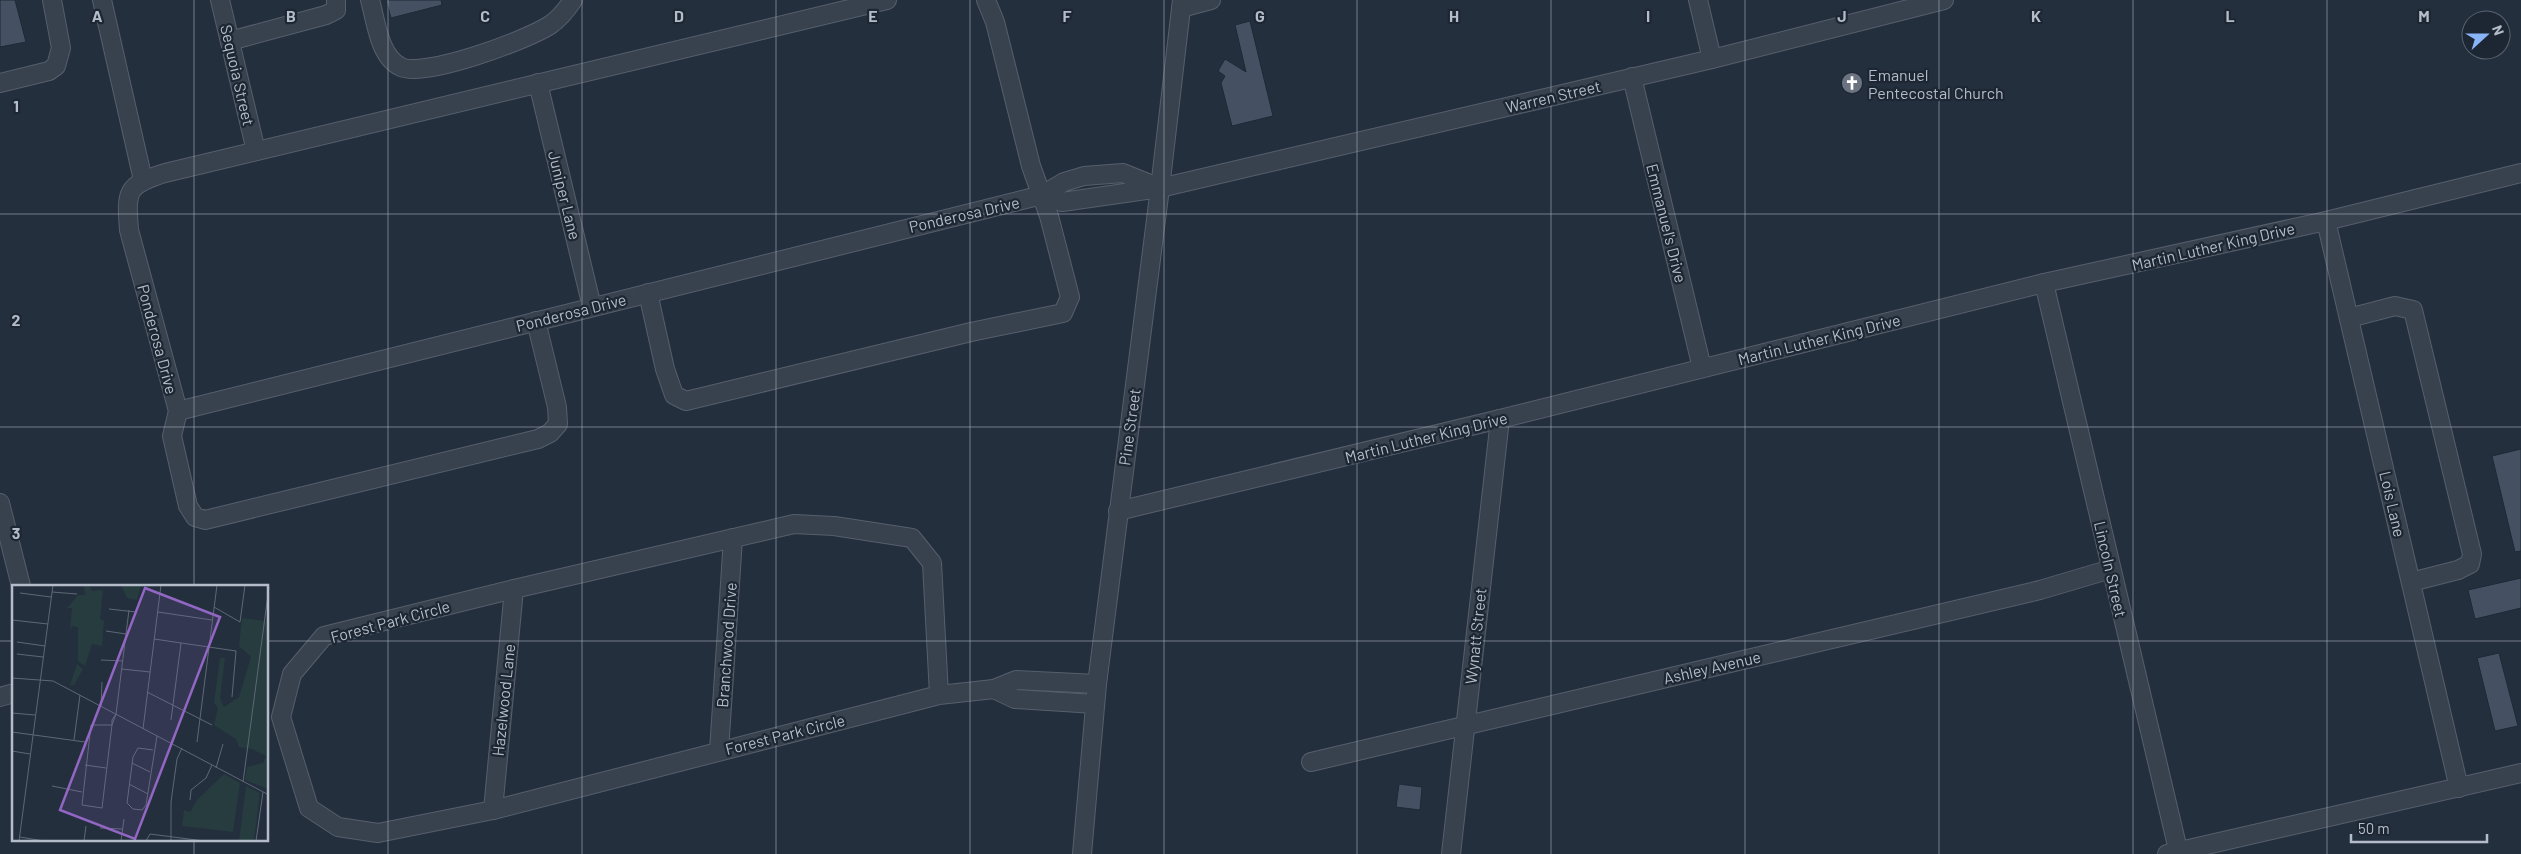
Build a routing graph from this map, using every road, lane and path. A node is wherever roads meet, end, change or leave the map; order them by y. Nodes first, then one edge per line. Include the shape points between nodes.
1 (52, 0) edge
2 (102, 0) edge
3 (220, 0) edge
4 (336, 0) edge
5 (370, 0) edge
6 (573, 0) edge
7 (887, 0) edge
8 (986, 0) edge
9 (1212, 0) edge
10 (1698, 0) edge
11 (1944, 0) edge
12 (1181, 4) edge
13 (230, 41) junction
14 (1712, 59) junction
15 (1632, 78) junction
16 (0, 83) edge
17 (538, 83) junction
18 (256, 151) junction
19 (2521, 173) edge
20 (143, 180) junction
21 (1160, 188) junction
22 (1042, 195) junction
23 (2326, 221) junction
24 (2044, 283) junction
25 (648, 292) junction
26 (592, 307) junction
27 (2349, 318) junction
28 (536, 321) junction
29 (1702, 368) junction
30 (178, 411) junction
31 (1500, 419) junction
32 (0, 503) edge
33 (1118, 511) junction
34 (733, 538) junction
35 (2111, 569) junction
36 (2411, 582) junction
37 (21, 585) edge
38 (514, 589) junction
39 (1097, 684) junction
40 (994, 689) junction
41 (939, 695) junction
42 (1095, 704) junction
43 (1466, 724) junction
44 (718, 751) junction
45 (1311, 762) dead end
46 (2521, 773) edge
47 (2459, 788) junction
48 (493, 810) junction
49 (2175, 853) edge
50 (1082, 854) edge
51 (1451, 854) edge

1 - 16 street via 61,48 56,66 49,71
2 - 20 street
3 - 13 street, Sequoia Street
4 - 13 street via 336,10 326,15
5 - 6 street via 389,58 402,68 422,70 528,37 551,24
7 - 17 street
8 - 22 street, Ponderosa Drive via 995,22 1031,166
9 - 12 street
10 - 14 street
11 - 14 street, Warren Street
12 - 21 street, Pine Street
13 - 18 street, Sequoia Street
14 - 15 street, Warren Street
15 - 21 street, Warren Street
15 - 29 street, Emmanuel's Drive
17 - 18 street
17 - 26 street, Juniper Lane
18 - 20 street
19 - 23 street, Martin Luther King Drive
20 - 30 street, Ponderosa Drive via 132,189 127,204 129,230
21 - 22 street, Ponderosa Drive via 1062,202
21 - 33 street, Pine Street
22 - 25 street, Ponderosa Drive
22 - 25 street via 1070,297 1063,314 971,332 686,401 674,395
23 - 24 street, Martin Luther King Drive
23 - 27 street, Lois Lane
24 - 29 street, Martin Luther King Drive
24 - 35 street, Lincoln Street
25 - 26 street, Ponderosa Drive
26 - 28 street, Ponderosa Drive
27 - 36 street, Lois Lane
27 - 36 street via 2395,306 2413,310 2472,554 2470,564 2458,570
28 - 30 street, Ponderosa Drive
28 - 30 street via 558,424 538,439 204,520 195,517 188,506 172,436
29 - 31 street, Martin Luther King Drive
31 - 33 street, Martin Luther King Drive
31 - 43 street, Wynatt Street
32 - 37 street
33 - 39 street, Pine Street
34 - 38 street, Forest Park Circle
34 - 41 street, Forest Park Circle via 794,524 834,526 912,538 932,562
34 - 44 street, Branchwood Drive
35 - 43 street, Ashley Avenue via 2040,590
35 - 49 street, Lincoln Street
36 - 47 street, Lois Lane
38 - 48 street, Hazelwood Lane
38 - 48 street, Forest Park Circle via 324,636 292,674 281,717 309,808 338,827 378,833
39 - 40 street, Forest Park Circle via 1016,680
39 - 42 street, Pine Street
40 - 41 street, Forest Park Circle
40 - 42 street via 1015,699
41 - 44 street, Forest Park Circle
42 - 50 street, Pine Street
43 - 45 street, Ashley Avenue
43 - 51 street, Wynatt Street
44 - 48 street, Forest Park Circle
46 - 47 street
47 - 49 street

